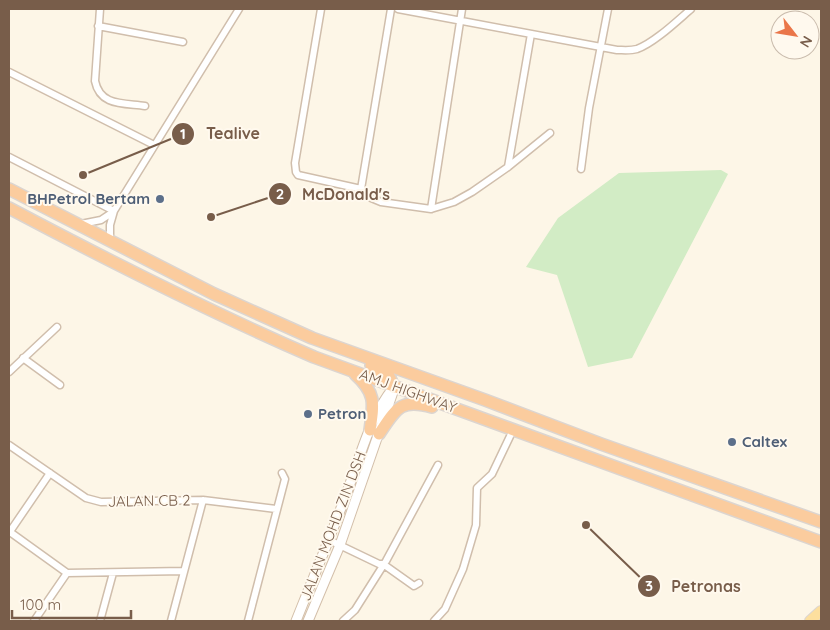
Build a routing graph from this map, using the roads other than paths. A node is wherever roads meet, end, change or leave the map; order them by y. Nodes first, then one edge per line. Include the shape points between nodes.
1 (100, 9) edge
2 (239, 9) edge
3 (321, 9) edge
4 (391, 9) edge
5 (398, 9) edge
6 (462, 9) edge
7 (608, 9) edge
8 (691, 9) edge
9 (686, 11) edge
10 (460, 20) junction
11 (98, 26) junction
12 (531, 34) junction
13 (183, 42) dead end
14 (600, 47) junction
15 (9, 72) edge
16 (145, 106) dead end
17 (550, 133) dead end
18 (154, 146) junction
19 (9, 157) edge
20 (508, 167) junction
21 (581, 169) dead end
22 (9, 189) edge
23 (361, 189) junction
24 (9, 208) edge
25 (431, 210) junction
26 (114, 211) junction
27 (78, 224) junction
28 (110, 241) junction
29 (270, 319) junction
30 (57, 327) dead end
31 (24, 358) junction
32 (351, 371) junction
33 (9, 372) edge
34 (60, 385) dead end
35 (394, 387) junction
36 (462, 392) junction
37 (468, 413) junction
38 (513, 430) junction
39 (375, 432) junction
40 (9, 445) edge
41 (438, 465) dead end
42 (50, 473) junction
43 (282, 473) dead end
44 (203, 500) junction
45 (276, 509) junction
46 (821, 522) edge
47 (9, 532) edge
48 (330, 540) junction
49 (821, 542) edge
50 (340, 545) junction
51 (383, 564) junction
52 (184, 571) junction
53 (67, 573) junction
54 (114, 573) junction
55 (419, 583) dead end
56 (34, 621) edge
57 (100, 621) edge
58 (170, 621) edge
59 (248, 621) edge
60 (296, 621) edge
61 (308, 621) edge
62 (343, 621) edge
63 (434, 621) edge

1 - 11 street
2 - 18 street
3 - 23 street via 296,172 301,176
4 - 23 street
5 - 10 street
6 - 10 street
7 - 14 street
8 - 9 street
9 - 14 street via 638,48 617,50
10 - 12 street
10 - 25 street
11 - 13 street
11 - 16 street via 97,90 108,100
12 - 14 street
12 - 20 street
14 - 21 street
15 - 18 street
17 - 20 street
18 - 26 street
19 - 26 street
20 - 25 street via 472,192
22 - 27 highway, AMJ HIGHWAY
23 - 25 street via 381,202
24 - 32 highway, AMJ HIGHWAY via 250,329
26 - 27 street via 101,220
26 - 28 street
27 - 28 highway, AMJ HIGHWAY
28 - 29 highway, AMJ HIGHWAY
29 - 35 highway via 277,328 294,336 379,368 389,376
29 - 36 highway, AMJ HIGHWAY via 312,338
30 - 31 street
31 - 33 street
31 - 34 street
32 - 35 highway, AMJ HIGHWAY
32 - 39 highway via 372,395
35 - 36 highway via 411,381 454,393
35 - 37 highway, AMJ HIGHWAY
35 - 39 main road
36 - 46 highway, AMJ HIGHWAY
37 - 38 highway, AMJ HIGHWAY
37 - 39 highway via 457,414 411,403 397,410
38 - 49 highway, AMJ HIGHWAY
38 - 63 street via 492,474 477,488 476,525 463,569 445,609
39 - 48 main road, JALAN MOHD ZIN DSH
39 - 50 main road, JALAN MOHD ZIN DSH
40 - 42 street, JALAN CB 2
41 - 51 street
42 - 44 street, JALAN CB 2 via 93,501
42 - 47 street
43 - 45 street via 285,478
44 - 45 street, JALAN CB 2
44 - 52 street
45 - 59 street
47 - 53 street
48 - 50 street
48 - 60 main road, JALAN MOHD ZIN DSH
50 - 51 street
50 - 61 main road, JALAN MOHD ZIN DSH
51 - 55 street via 414,586
51 - 62 street via 355,610
52 - 54 street
52 - 58 street
53 - 54 street
53 - 56 street
54 - 57 street

